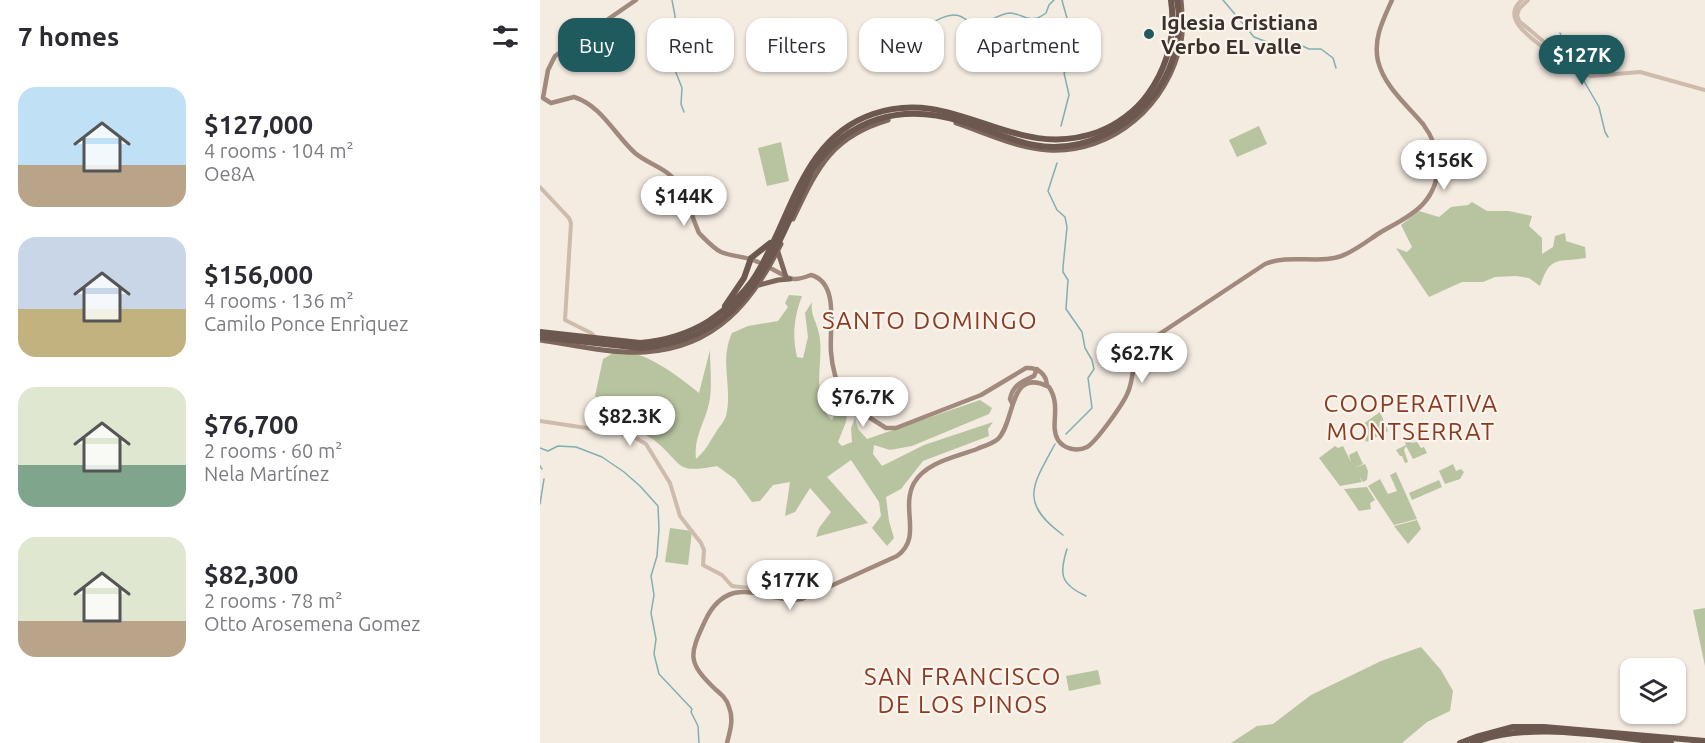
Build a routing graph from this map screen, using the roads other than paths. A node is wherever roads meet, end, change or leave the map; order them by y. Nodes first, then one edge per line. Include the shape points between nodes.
1 (636, 0) edge
2 (1172, 0) edge
3 (1179, 0) edge
4 (1392, 0) edge
5 (1522, 0) edge
6 (1528, 0) edge
7 (1560, 60) junction
8 (1705, 90) edge
9 (540, 187) edge
10 (773, 241) junction
11 (778, 251) junction
12 (751, 258) junction
13 (759, 262) dead end
14 (781, 265) junction
15 (772, 269) dead end
16 (779, 272) junction
17 (788, 278) junction
18 (774, 281) junction
19 (759, 285) junction
20 (720, 314) junction
21 (540, 332) edge
22 (596, 338) junction
23 (540, 339) edge
24 (1037, 369) junction
25 (1047, 385) junction
26 (1012, 404) junction
27 (540, 421) edge
28 (758, 593) junction
29 (1705, 741) edge
30 (727, 743) edge
31 (1460, 743) edge
32 (1473, 743) edge
33 (1671, 743) edge

1 - 12 main road via 555,56 543,98 551,103 574,97 587,103 636,153 674,178 705,238 721,252
2 - 10 highway via 1173,32 1162,70 1145,97 1111,127 1080,137 1039,140 936,108 901,107 873,114 846,127 821,150 803,177
3 - 11 main road via 1181,40 1174,67 1152,104 1126,128 1094,143 1050,150 1026,147 943,119 903,116 884,121 854,134 833,150 810,183
3 - 23 highway via 1176,50 1167,76 1138,114 1115,130 1084,142 1046,146 1027,144 939,115 900,113 884,117 842,137 821,157 758,280 740,304 716,324 657,347
4 - 25 main road via 1380,29 1377,58 1388,82 1427,129 1435,145 1437,173 1425,201 1408,216 1343,255 1276,260 1260,267 1152,339 1138,355 1126,397 1093,442 1084,448 1071,449 1058,440 1055,398
5 - 7 street via 1513,13 1517,25
6 - 7 street via 1519,9 1519,21
7 - 8 street via 1568,69 1584,75 1640,72
9 - 22 street via 571,223 565,320
10 - 12 highway
10 - 20 highway via 750,283
11 - 14 main road
11 - 19 main road
12 - 13 main road
12 - 20 highway via 744,278
14 - 16 main road
14 - 17 main road
15 - 16 main road
16 - 17 main road
16 - 18 main road
17 - 18 main road
17 - 24 main road via 811,275 825,284 831,304 832,361 844,400 886,428 901,427 981,395 1026,368
18 - 19 main road
19 - 23 main road via 736,312 713,330 670,348 628,351
20 - 22 highway via 691,330 652,342
21 - 22 highway
24 - 25 main road
24 - 26 main road via 1034,376 1015,387
25 - 26 main road via 1027,383 1017,391
26 - 28 main road via 1007,426 996,441 933,465 917,478 909,497 910,541 902,552 802,599
27 - 28 street via 620,433 646,444 670,483 681,518 701,543 703,565 722,575 732,586 753,587
28 - 30 main road via 733,593 718,601 708,613 693,648 699,674 725,698 730,708
29 - 31 highway via 1513,727
32 - 33 highway via 1505,733 1546,731

